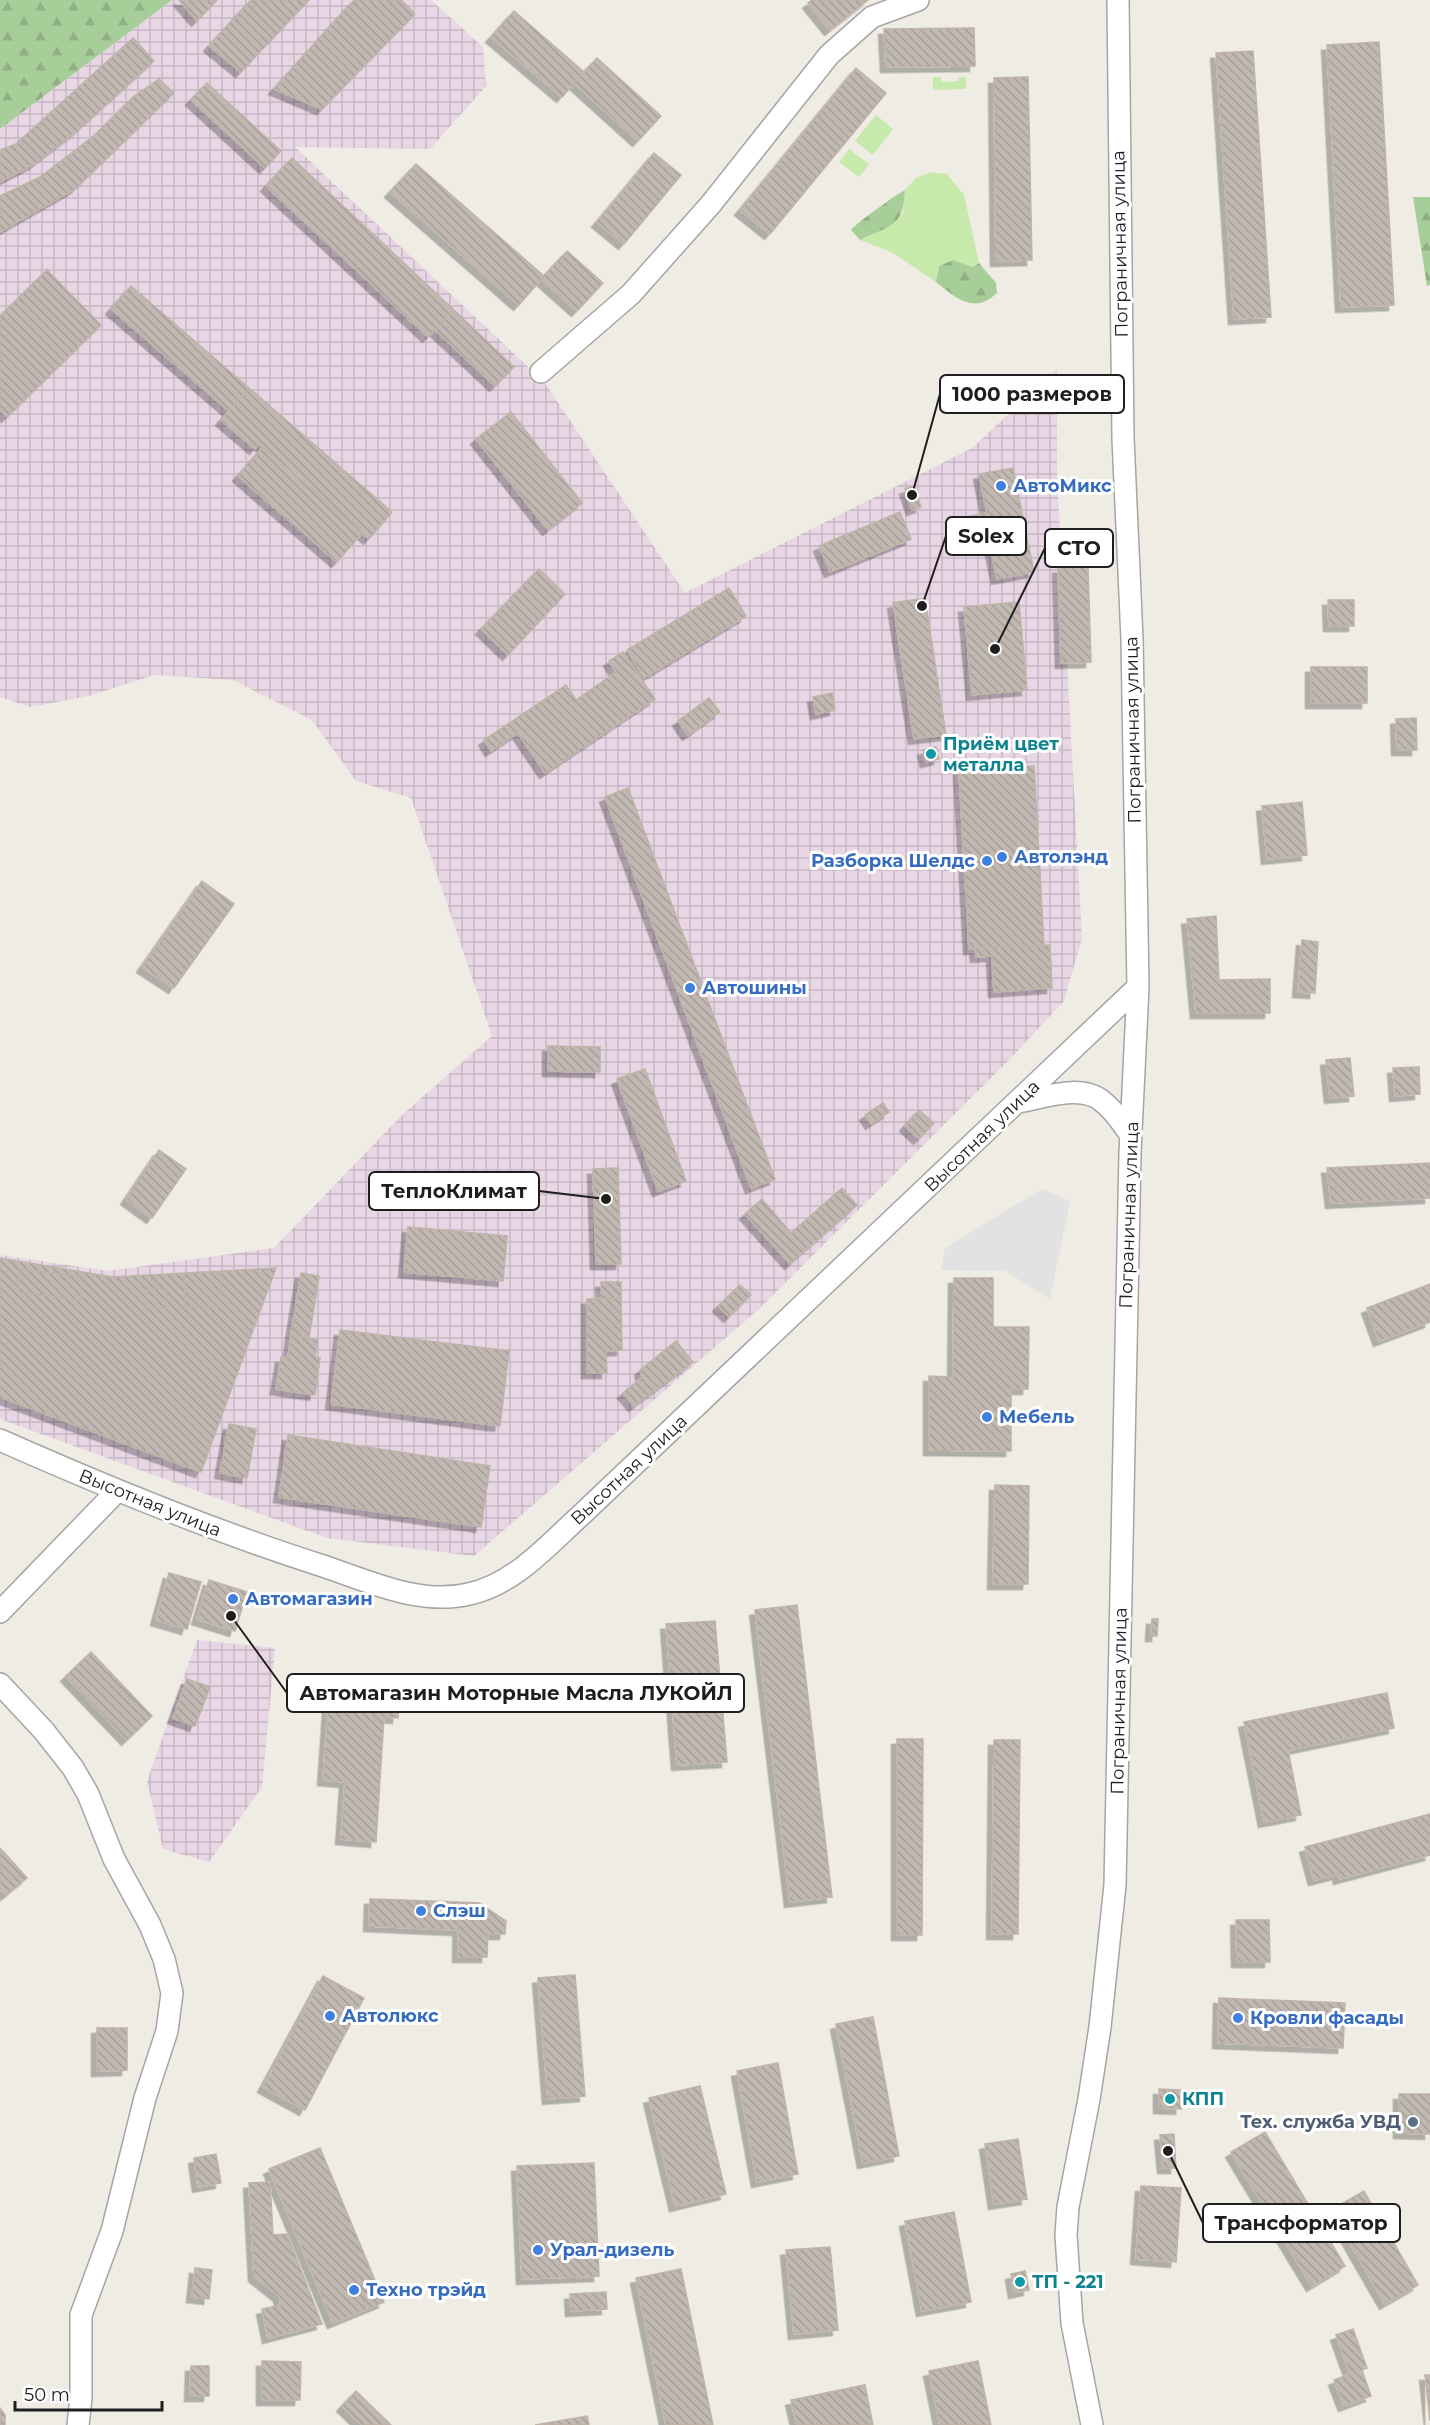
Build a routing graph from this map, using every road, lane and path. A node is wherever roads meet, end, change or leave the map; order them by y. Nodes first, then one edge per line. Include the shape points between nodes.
1 (918, 0) edge
2 (1118, 0) edge
3 (541, 372) dead end
4 (1138, 987) junction
5 (1018, 1102) junction
6 (1130, 1134) junction
7 (0, 1440) edge
8 (117, 1491) junction
9 (0, 1612) edge
10 (0, 1683) edge
11 (78, 2425) edge
12 (1092, 2425) edge

1 - 3 street via 872,16 829,55 711,204 631,294
2 - 4 street, Пограничная улица via 1123,426 1132,639
4 - 5 street, Высотная улица
4 - 6 street, Пограничная улица
5 - 6 street via 1088,1093 1105,1103
5 - 8 street, Высотная улица via 579,1517 520,1570 489,1588 445,1597 390,1588 280,1553
6 - 12 street, Пограничная улица via 1115,1885 1100,2027 1066,2235 1072,2323
7 - 8 street, Высотная улица
8 - 9 street
10 - 11 street via 45,1731 88,1794 114,1859 160,1951 172,1993 167,2031 145,2098 112,2231 81,2315

